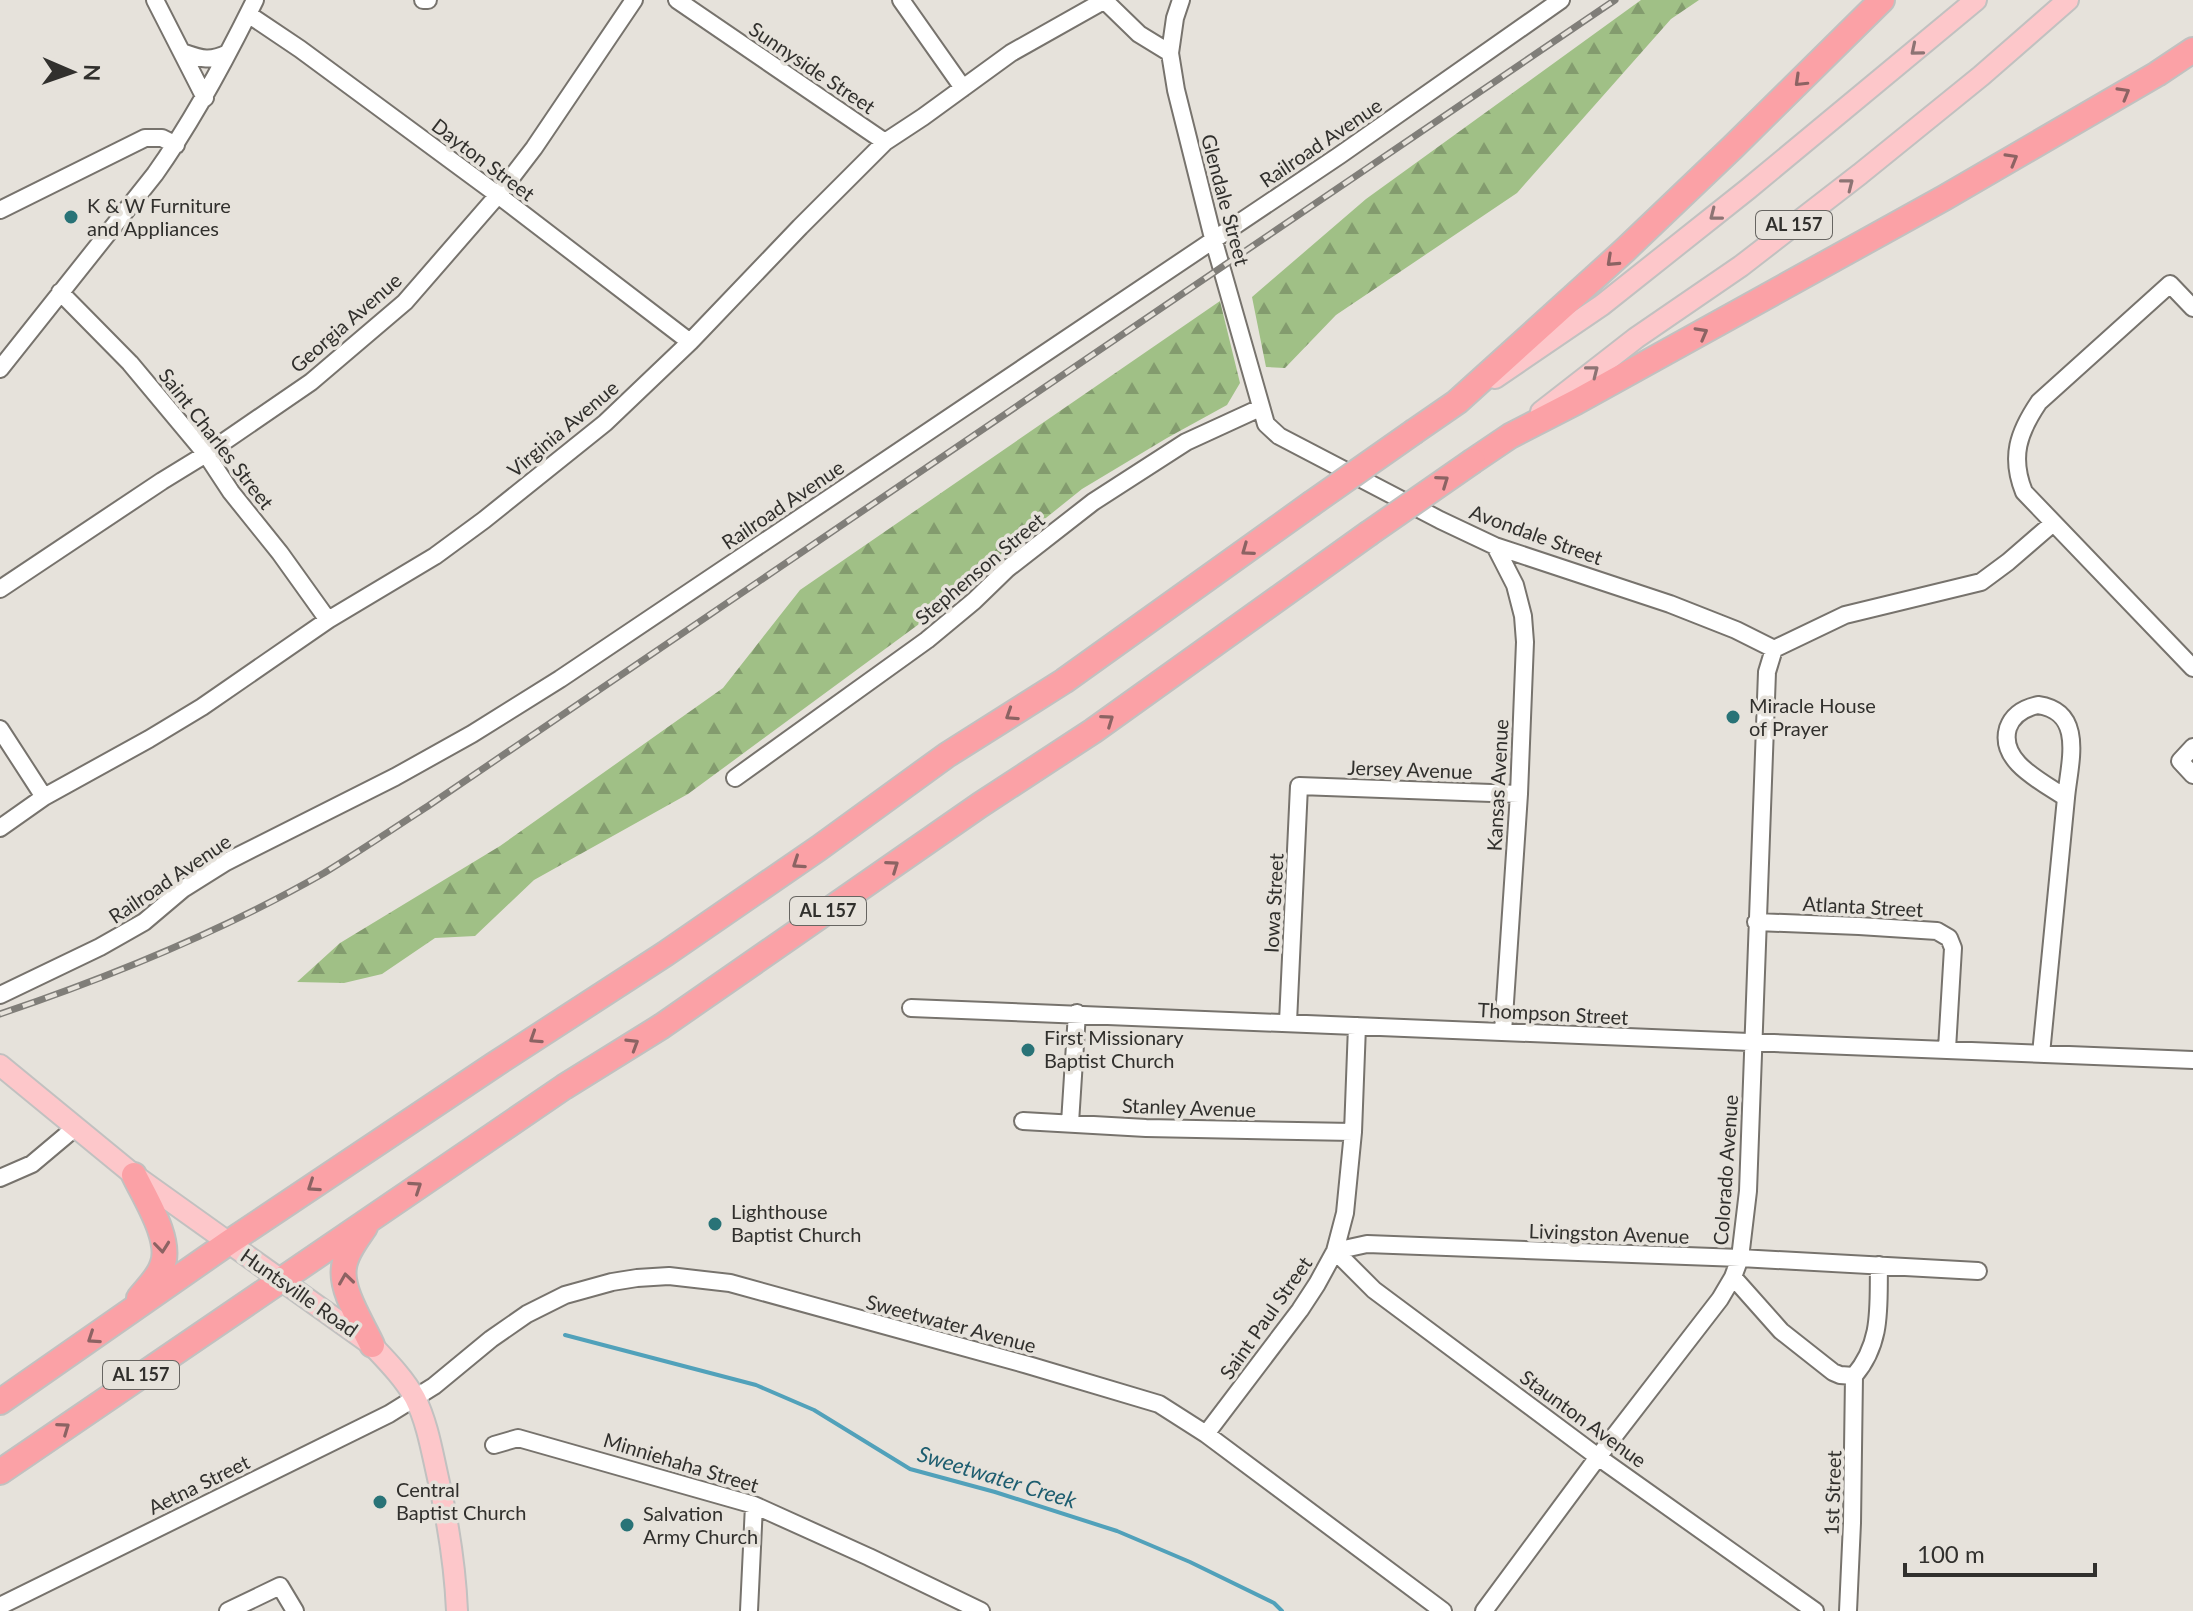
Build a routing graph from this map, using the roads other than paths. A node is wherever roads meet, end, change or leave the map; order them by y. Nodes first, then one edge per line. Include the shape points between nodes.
1 (155, 0) edge
2 (634, 0) edge
3 (677, 0) edge
4 (901, 0) edge
5 (1104, 0) edge
6 (1181, 0) edge
7 (1561, 0) edge
8 (1882, 0) edge
9 (1976, 0) edge
10 (2068, 0) edge
11 (251, 7) edge
12 (2193, 50) edge
13 (182, 52) junction
14 (228, 53) junction
15 (1170, 53) junction
16 (2193, 63) edge
17 (2157, 74) junction
18 (963, 88) junction
19 (205, 98) junction
20 (885, 142) junction
21 (176, 145) junction
22 (498, 195) junction
23 (0, 210) edge
24 (1213, 238) junction
25 (60, 292) junction
26 (2193, 308) edge
27 (690, 342) junction
28 (0, 369) edge
29 (1457, 402) junction
30 (1260, 408) junction
31 (1510, 436) junction
32 (206, 454) junction
33 (2052, 524) junction
34 (1495, 546) junction
35 (0, 589) edge
36 (328, 620) junction
37 (1774, 649) junction
38 (2193, 668) edge
39 (0, 729) edge
40 (2193, 747) edge
41 (2193, 775) edge
42 (735, 778) dead end
43 (1299, 786) joint
44 (1519, 794) junction
45 (44, 797) junction
46 (2066, 798) junction
47 (0, 828) edge
48 (1756, 922) junction
49 (0, 995) edge
50 (911, 1008) dead end
51 (1077, 1013) junction
52 (1288, 1022) junction
53 (1357, 1026) junction
54 (1503, 1032) junction
55 (1752, 1043) junction
56 (1947, 1049) junction
57 (2041, 1054) junction
58 (2193, 1060) edge
59 (0, 1065) edge
60 (1023, 1121) dead end
61 (1070, 1123) junction
62 (76, 1127) junction
63 (1353, 1132) junction
64 (134, 1175) junction
65 (0, 1178) edge
66 (373, 1217) junction
67 (228, 1243) junction
68 (1335, 1251) junction
69 (1740, 1258) junction
70 (1879, 1265) junction
71 (1978, 1271) dead end
72 (1733, 1277) junction
73 (282, 1279) junction
74 (128, 1314) junction
75 (372, 1345) junction
76 (1854, 1376) junction
77 (415, 1399) junction
78 (0, 1402) edge
79 (1206, 1434) junction
80 (494, 1445) dead end
81 (1598, 1457) junction
82 (0, 1472) edge
83 (754, 1505) junction
84 (0, 1606) edge
85 (228, 1611) edge
86 (295, 1611) edge
87 (457, 1611) edge
88 (749, 1611) edge
89 (981, 1611) edge
90 (1443, 1611) edge
91 (1484, 1611) edge
92 (1815, 1611) edge
93 (1848, 1611) edge

1 - 13 street
2 - 22 street, Georgia Avenue
3 - 20 street, Sunnyside Street
4 - 18 street
5 - 15 street via 1139,34
5 - 18 street, Virginia Avenue via 1011,53
6 - 15 street, Glendale Street
7 - 24 street, Railroad Avenue
8 -> 29 highway via 1636,240
9 -> 29 main road, AL 157 via 1602,305
31 -> 10 main road, AL 157 via 1860,174
11 - 14 street
11 - 22 street, Dayton Street
12 - 17 highway
13 - 14 street via 204,59
13 - 19 street
14 - 19 street
15 - 24 street, Glendale Street
16 - 17 highway
31 -> 17 highway via 1903,222
18 - 20 street, Virginia Avenue
19 - 21 street
20 - 27 street, Virginia Avenue
21 - 23 street via 145,138
21 - 25 street
22 - 27 street, Dayton Street
22 - 32 street, Georgia Avenue via 372,332 311,382
24 - 30 street, Glendale Street
24 - 49 street, Railroad Avenue via 535,695 395,777 226,862 100,947
25 - 28 street
25 - 32 street, Saint Charles Street via 130,363
26 - 33 street via 2170,284 2039,402 2026,421 2019,437 2017,475 2024,492
27 - 36 street, Virginia Avenue via 605,423 484,520
29 -> 67 highway, AL 157, bridge via 1064,681
30 - 34 street, Avondale Street via 1266,424 1279,436
30 - 42 street, Stephenson Street via 1186,442 1093,502 927,640
66 -> 31 highway, AL 157, bridge via 1093,731
32 - 35 street, Georgia Avenue
32 - 36 street, Saint Charles Street
33 - 37 street via 1981,582 1845,615
33 - 38 street
34 - 37 street, Avondale Street via 1670,604
34 - 44 street, Kansas Avenue via 1515,585 1523,616
36 - 45 street, Virginia Avenue via 202,707
37 - 48 street, Colorado Avenue via 1767,672
39 - 45 street
40 - 41 street via 2180,761
43 - 44 street, Jersey Avenue
43 - 52 street, Iowa Street
44 - 54 street, Kansas Avenue
45 - 47 street, Virginia Avenue
46 - 46 street via 2070,729 2048,707 2027,708 2011,721 2010,753
46 - 57 street
48 - 55 street, Colorado Avenue
48 - 56 street, Atlanta Street via 1937,931 1949,938 1953,948
50 - 51 street, Thompson Street
51 - 52 street, Thompson Street
51 - 61 street
52 - 53 street, Thompson Street
53 - 54 street, Thompson Street
53 - 63 street, Saint Paul Street
54 - 55 street, Thompson Street
55 - 56 street, Thompson Street
55 - 69 street, Colorado Avenue via 1748,1191
56 - 57 street, Thompson Street
57 - 58 street, Thompson Street
59 - 62 main road, Huntsville Road
60 - 61 street, Stanley Avenue
61 - 63 street, Stanley Avenue
62 - 64 main road, Huntsville Road
62 - 65 street via 32,1164
63 - 68 street, Saint Paul Street via 1345,1213
64 - 67 main road, Huntsville Road
64 -> 74 highway via 164,1244 163,1265
66 - 73 highway, AL 157
75 -> 66 highway via 344,1285 344,1266
67 - 73 main road, Huntsville Road
67 - 74 highway, AL 157
68 - 69 street, Livingston Avenue via 1367,1244
68 - 79 street, Saint Paul Street via 1300,1310
68 - 81 street, Staunton Avenue via 1374,1290
69 - 70 street, Livingston Avenue
69 - 72 street, Colorado Avenue
70 - 71 street, Livingston Avenue
70 - 76 street via 1874,1343
72 - 76 street via 1781,1331 1833,1372
72 - 81 street, Colorado Avenue
73 - 75 main road, Huntsville Road
82 -> 73 highway, AL 157
74 -> 78 highway, AL 157
75 - 77 main road, Huntsville Road
76 - 93 street, 1st Street
77 - 79 street, Sweetwater Avenue via 527,1314 565,1295 612,1282 669,1276 730,1283 1028,1365 1159,1404
77 - 84 street, Aetna Street
77 - 87 main road, Huntsville Road via 443,1502
79 - 90 street, Sweetwater Avenue
80 - 83 street, Minniehaha Street via 518,1438
81 - 91 street, Colorado Avenue
81 - 92 street, Staunton Avenue
83 - 88 street
83 - 89 street, Minniehaha Street
85 - 86 street via 280,1586

